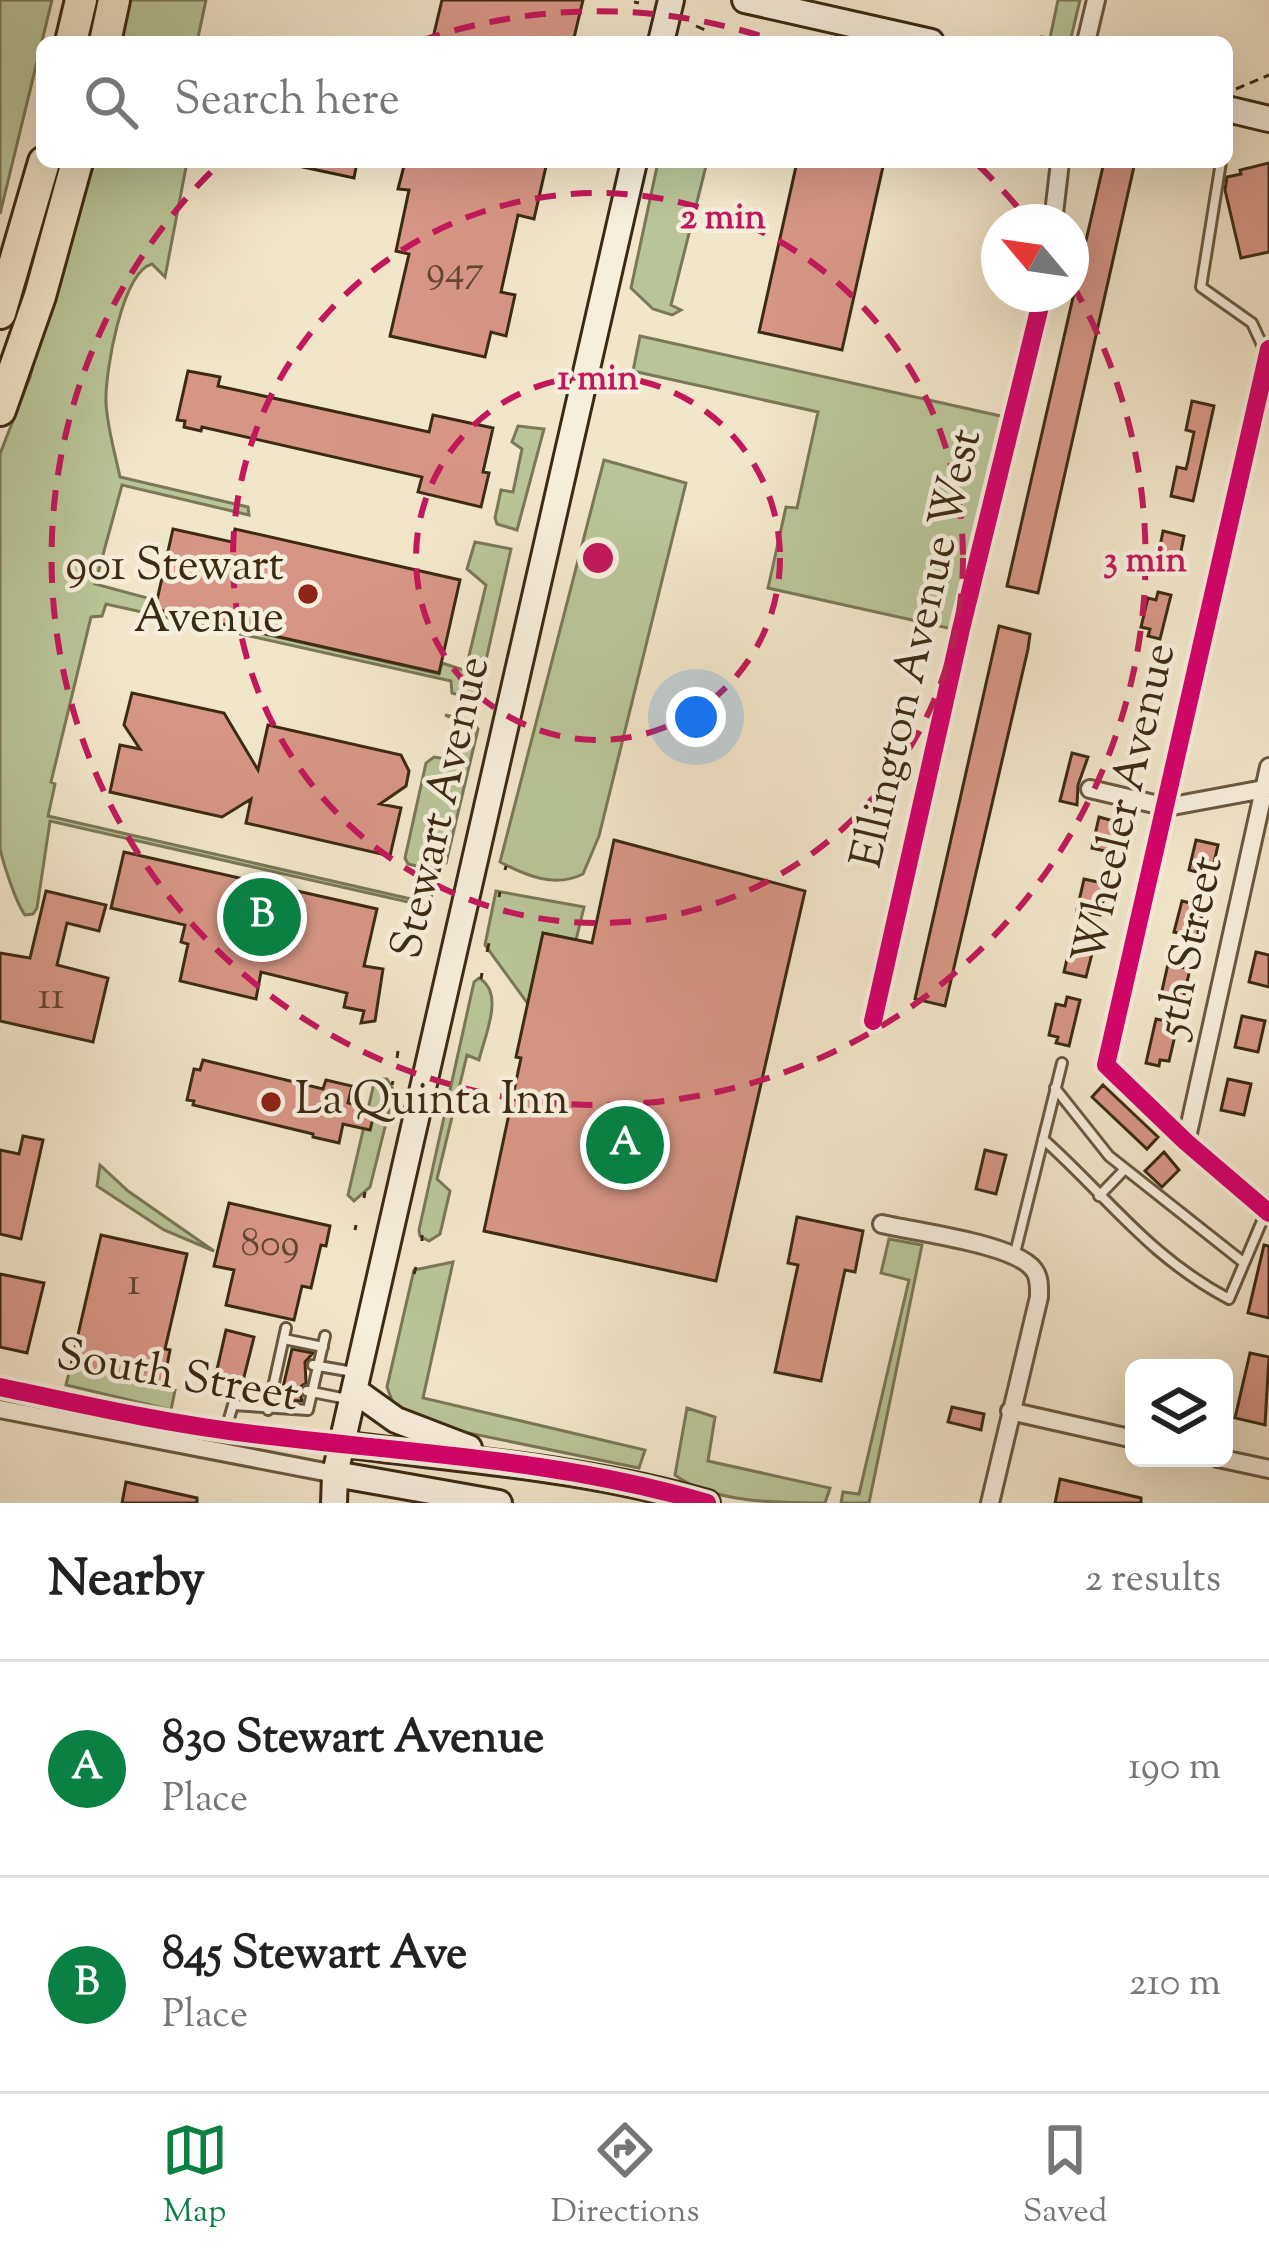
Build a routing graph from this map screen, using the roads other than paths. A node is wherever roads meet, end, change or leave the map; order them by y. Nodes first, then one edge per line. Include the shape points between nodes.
1 (81, 0) edge
2 (114, 0) edge
3 (671, 0) edge
4 (745, 0) edge
5 (1096, 0) edge
6 (72, 36) edge
7 (106, 36) edge
8 (663, 36) edge
9 (904, 36) edge
10 (1087, 36) edge
11 (1233, 108) edge
12 (1269, 119) edge
13 (75, 168) edge
14 (633, 168) edge
15 (1059, 168) edge
16 (1219, 168) edge
17 (40, 176) edge
18 (1055, 204) edge
19 (0, 268) edge
20 (1039, 312) edge
21 (0, 313) edge
22 (1268, 353) edge
23 (0, 410) edge
24 (1269, 767) edge
25 (1267, 788) edge
26 (1090, 789) dead end
27 (1167, 807) junction
28 (873, 1022) dead end
29 (1062, 1064) dead end
30 (1055, 1088) junction
31 (1043, 1139) junction
32 (1186, 1142) junction
33 (1125, 1169) junction
34 (1099, 1196) junction
35 (1268, 1207) edge
36 (881, 1224) dead end
37 (1015, 1254) junction
38 (1243, 1262) junction
39 (286, 1328) dead end
40 (326, 1336) dead end
41 (284, 1339) junction
42 (322, 1347) junction
43 (316, 1365) junction
44 (0, 1387) edge
45 (354, 1388) junction
46 (310, 1392) junction
47 (0, 1409) edge
48 (268, 1410) junction
49 (1010, 1411) junction
50 (226, 1431) junction
51 (1125, 1437) edge
52 (341, 1444) junction
53 (505, 1461) junction
54 (1233, 1461) edge
55 (1269, 1469) edge
56 (335, 1474) junction
57 (317, 1503) edge
58 (334, 1503) edge
59 (499, 1503) edge
60 (706, 1503) edge
61 (990, 1503) edge

1 - 6 highway
2 - 7 highway
3 - 8 main road
4 - 9 main road
5 - 10 street
11 - 12 main road
13 - 23 highway
14 - 45 main road, Stewart Avenue
15 - 18 street
16 - 22 lane via 1201,287 1252,323
17 - 19 highway
17 - 21 highway
20 - 28 street, Ellington Avenue West
22 - 27 street, Wheeler Avenue
24 - 25 street, 5th Street
25 - 27 street
25 - 32 street, 5th Street
26 - 27 street
27 - 32 street, Wheeler Avenue via 1106,1065
29 - 30 lane
30 - 31 lane
30 - 33 lane
31 - 34 lane
31 - 37 lane
32 - 35 street
33 - 34 lane
33 - 38 lane
34 - 38 lane via 1186,1276 1229,1299
35 - 38 lane
36 - 37 street
37 - 49 street via 1034,1268 1039,1298
39 - 41 lane
40 - 42 lane
41 - 42 lane
41 - 48 lane
42 - 43 lane
43 - 45 lane
43 - 46 lane
44 - 50 street, South Street
45 - 46 lane
45 - 52 main road, Stewart Avenue
45 - 53 main road via 396,1420
46 - 48 lane via 308,1410
47 - 56 street, South Street
48 - 50 lane via 233,1405
49 - 51 street
49 - 61 street
50 - 52 street, South Street
52 - 53 main road
52 - 56 main road, Stewart Avenue
53 - 60 main road
54 - 55 street
56 - 57 main road, Stewart Avenue
56 - 58 main road, Stewart Avenue
56 - 59 main road

